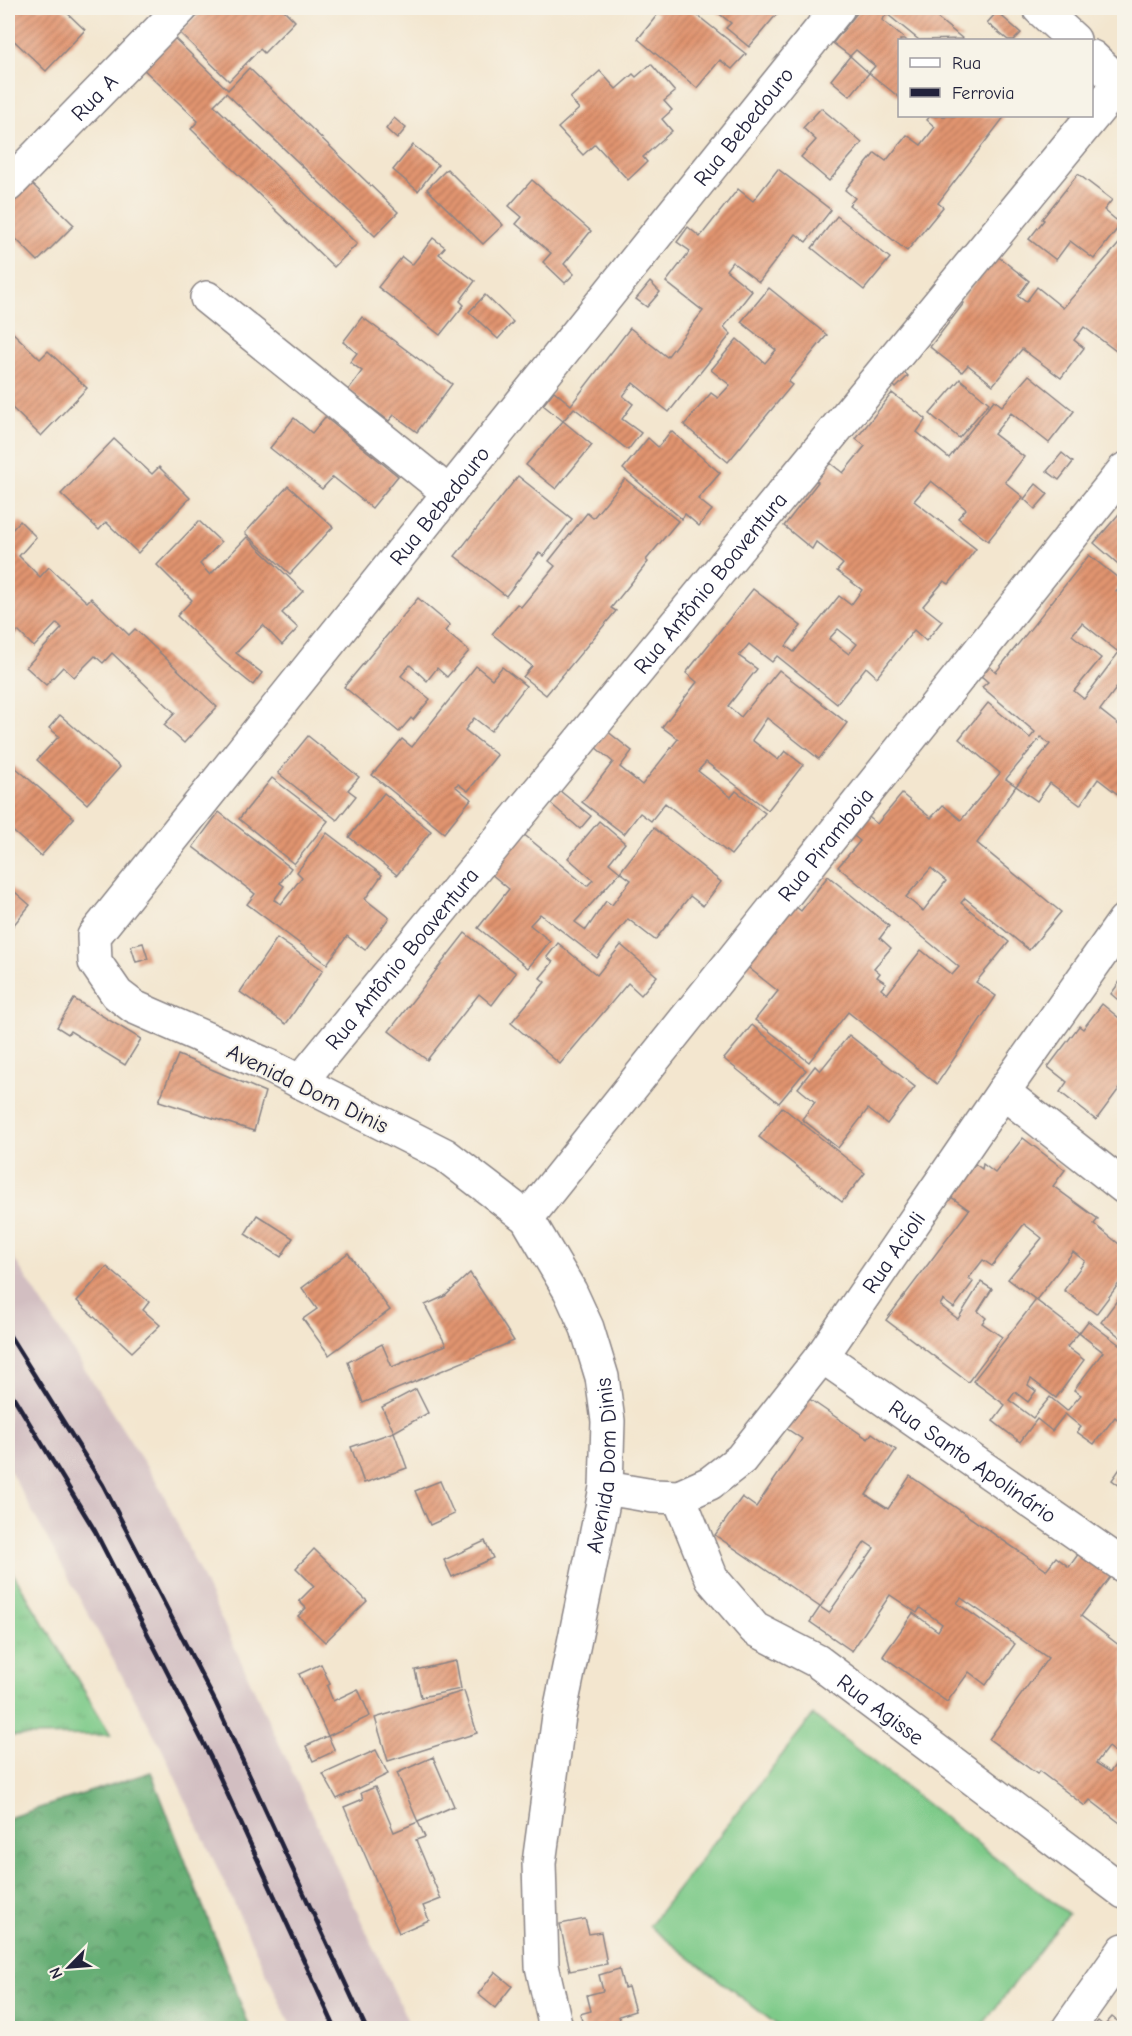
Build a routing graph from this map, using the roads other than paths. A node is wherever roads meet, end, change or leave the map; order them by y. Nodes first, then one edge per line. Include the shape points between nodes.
1 (181, 8) edge
2 (838, 8) edge
3 (1039, 8) edge
4 (1073, 39) edge
5 (1093, 58) edge
6 (1122, 85) edge
7 (8, 185) edge
8 (207, 298) dead end
9 (1125, 470) edge
10 (449, 493) junction
11 (1125, 921) edge
12 (134, 1007) joint
13 (300, 1082) junction
14 (1004, 1092) junction
15 (1125, 1187) edge
16 (527, 1218) junction
17 (822, 1356) junction
18 (606, 1488) junction
19 (679, 1497) junction
20 (1125, 1566) edge
21 (1125, 1892) edge
22 (1125, 1950) edge
23 (556, 2028) edge
24 (1069, 2028) edge

1 - 7 street, Rua A
2 - 10 street, Rua Bebedouro
3 - 4 street
5 - 6 street
6 - 13 street, Rua Antônio Boaventura
8 - 10 street
9 - 16 street, Rua Piramboia
10 - 12 street, Rua Bebedouro via 94,936 95,962 117,994
11 - 14 street, Rua Acioli
12 - 13 street, Avenida Dom Dinis
13 - 16 street, Avenida Dom Dinis via 445,1155
14 - 15 street
14 - 17 street, Rua Acioli
16 - 18 street, Avenida Dom Dinis via 588,1328 602,1377 608,1422
17 - 19 street, Rua Acioli via 741,1459 710,1483
17 - 20 street, Rua Santo Apolinário
18 - 19 street, Rua Acioli
18 - 23 street, Avenida Dom Dinis via 560,1716 539,1863 542,1966
19 - 21 street, Rua Agisse via 712,1579 755,1629 817,1661
22 - 24 street

